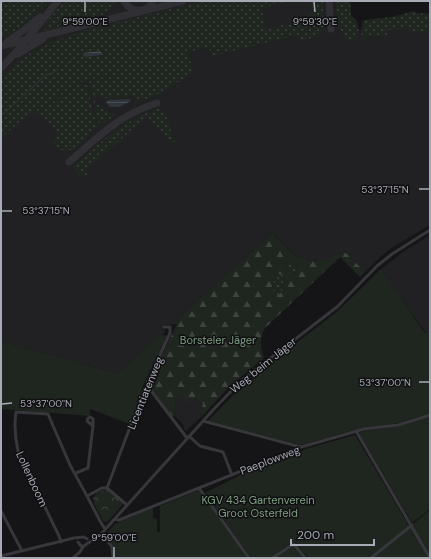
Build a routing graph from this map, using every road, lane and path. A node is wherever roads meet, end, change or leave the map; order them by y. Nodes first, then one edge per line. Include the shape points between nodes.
1 (430, 230) edge
2 (164, 327) dead end
3 (149, 388) junction
4 (430, 415) edge
5 (203, 421) junction
6 (92, 426) dead end
7 (356, 431) junction
8 (188, 437) junction
9 (301, 447) junction
10 (76, 473) junction
11 (232, 475) junction
12 (108, 488) junction
13 (199, 488) junction
14 (87, 496) junction
15 (127, 505) junction
16 (1, 511) edge
17 (115, 519) junction
18 (412, 525) junction
19 (105, 529) junction
20 (102, 533) junction
21 (88, 541) junction
22 (61, 542) junction
23 (80, 543) junction
24 (22, 551) junction
25 (1, 556) edge
26 (72, 558) edge
27 (113, 558) edge
28 (249, 558) edge
29 (272, 558) edge
30 (305, 558) edge
31 (371, 558) edge
32 (430, 558) edge

1 - 5 street, Weg beim Jäger via 377,266 328,314 242,380
2 - 3 street, Licentiatenweg via 170,327 170,333 147,383
3 - 8 street
3 - 12 street, Licentiatenweg via 144,390
4 - 7 street, Paeplowweg via 398,425
5 - 8 street, Weg beim Jäger
5 - 9 street
6 - 10 street via 88,468
7 - 9 street, Paeplowweg
7 - 18 street
8 - 11 street via 200,446 223,452
8 - 15 street, Weg beim Jäger
9 - 11 street, Paeplowweg
10 - 14 street
10 - 22 street, Lollenboom via 48,414 16,412 14,423 18,451
11 - 13 street, Paeplowweg
12 - 14 street via 102,488
12 - 15 street
13 - 17 street, Paeplowweg via 119,520
13 - 28 street
14 - 19 street
15 - 17 street, Weg beim Jäger
16 - 24 street
17 - 19 street, Weg beim Jäger
18 - 31 street
18 - 32 street
19 - 20 street, Weg beim Jäger
20 - 21 street, Weg beim Jäger via 93,541
20 - 27 street via 112,547
21 - 23 street, Weg beim Jäger via 86,545
21 - 23 street via 84,536
22 - 23 street via 74,538
22 - 24 street
23 - 26 street via 77,554
24 - 25 street
29 - 30 street via 294,544

